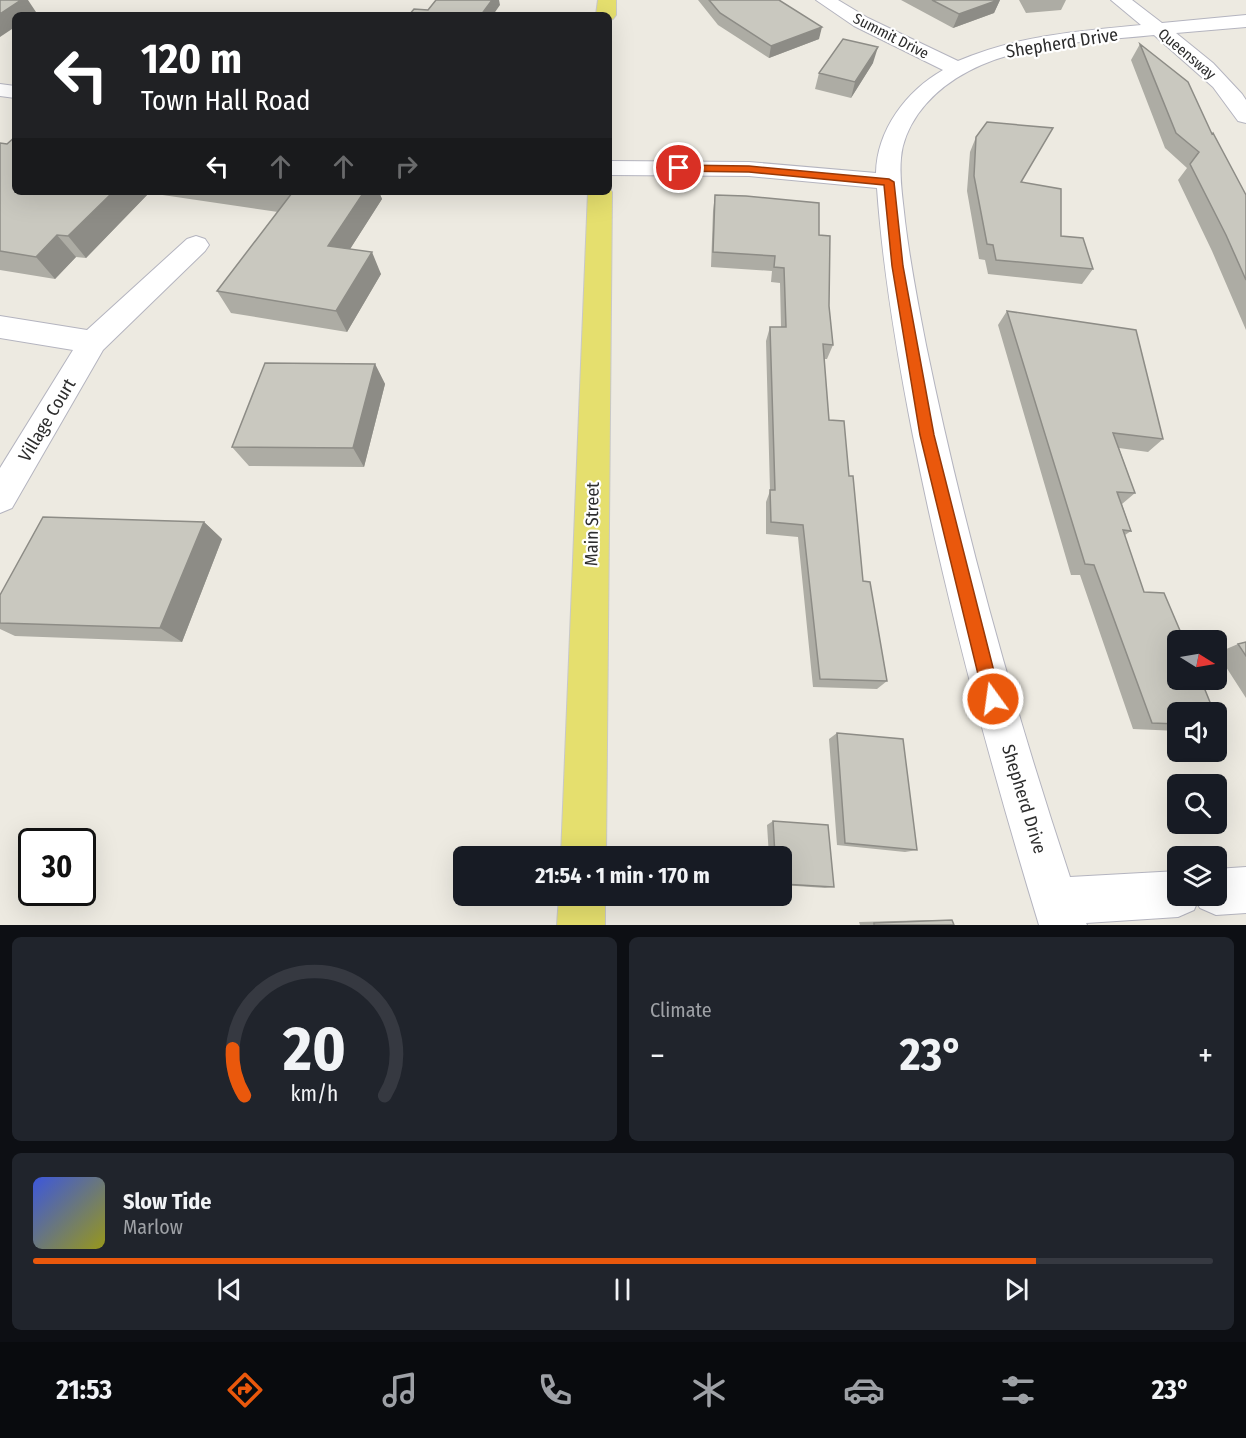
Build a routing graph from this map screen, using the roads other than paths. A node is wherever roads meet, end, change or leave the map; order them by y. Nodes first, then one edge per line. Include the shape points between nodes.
1 (825, 0) edge
2 (1120, 0) edge
3 (1246, 21) edge
4 (1157, 29) junction
5 (958, 69) junction
6 (1246, 116) edge
7 (612, 168) edge
8 (889, 182) junction
9 (600, 195) edge
10 (196, 245) dead end
11 (0, 327) edge
12 (93, 342) junction
13 (0, 498) edge
14 (583, 846) edge
15 (1246, 890) edge
16 (1227, 891) edge
17 (1167, 896) edge
18 (582, 906) edge
19 (1059, 913) edge
20 (581, 925) edge

1 - 5 street, Summit Drive
2 - 4 street, Queensway
3 - 4 street, Shepherd Drive
4 - 5 street, Shepherd Drive via 1034,45 988,56
4 - 6 street, Queensway via 1226,88
5 - 8 street, Shepherd Drive via 920,96 902,121 891,148
7 - 8 street via 749,169
8 - 19 street, Shepherd Drive via 897,266 927,435 993,699
9 - 14 main road, Main Street
10 - 12 street, Village Court
11 - 12 street
12 - 13 street, Village Court
15 - 16 street
17 - 19 street
18 - 20 main road

